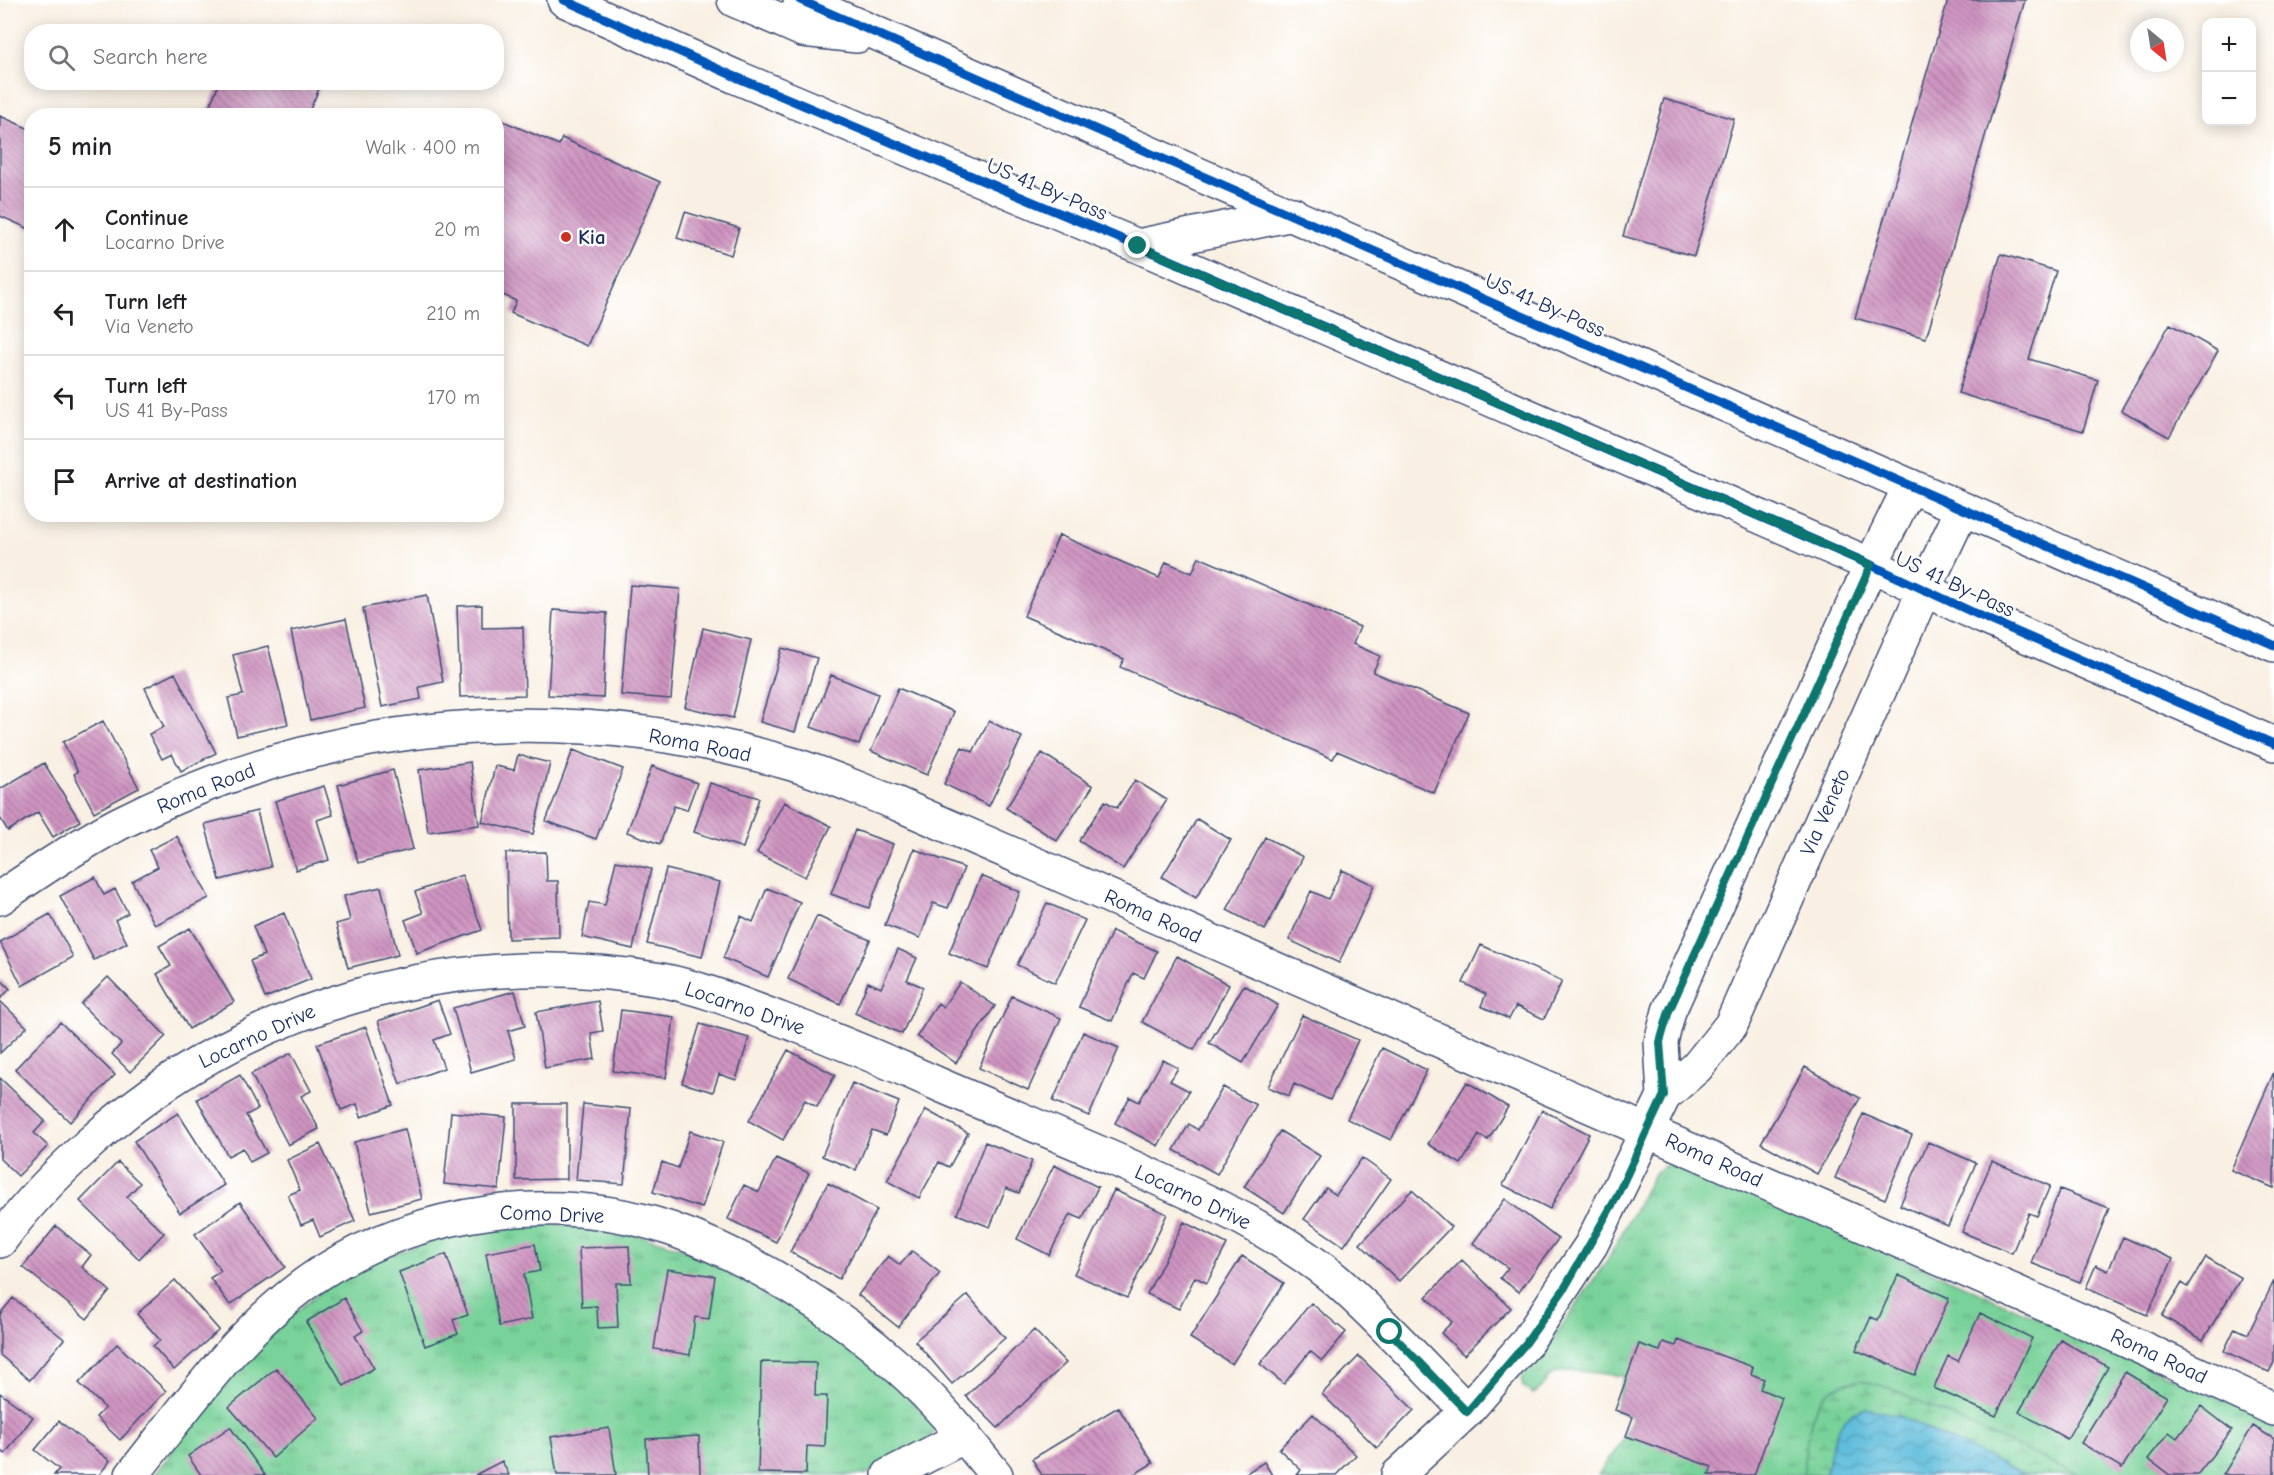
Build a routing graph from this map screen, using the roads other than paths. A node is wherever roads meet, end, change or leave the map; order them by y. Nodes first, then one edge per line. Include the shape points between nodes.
1 (564, 0) edge
2 (734, 0) edge
3 (800, 0) edge
4 (892, 40) junction
5 (1293, 214) junction
6 (1138, 246) junction
7 (1910, 486) junction
8 (1962, 510) junction
9 (1871, 565) junction
10 (1925, 588) junction
11 (2274, 645) edge
12 (2274, 744) edge
13 (0, 898) edge
14 (1664, 1095) junction
15 (1647, 1131) junction
16 (0, 1241) edge
17 (2274, 1409) edge
18 (1467, 1412) junction
19 (965, 1436) junction
20 (132, 1475) edge
21 (889, 1475) edge
22 (996, 1475) edge
23 (1398, 1475) edge

1 - 6 street, US 41 By-Pass via 736,77
2 - 4 street via 803,30
3 - 4 street, US 41 By-Pass
4 - 5 street, US 41 By-Pass
5 - 6 street
5 - 7 street, US 41 By-Pass
6 - 9 street, US 41 By-Pass
7 - 8 street, US 41 By-Pass
7 - 9 street, Via Veneto
8 - 10 street, Via Veneto
8 - 11 street, US 41 By-Pass
9 - 10 street, US 41 By-Pass
9 - 14 street, Via Veneto via 1669,1011 1660,1042
10 - 12 street, US 41 By-Pass
10 - 14 street, Via Veneto via 1731,1025 1703,1061
13 - 15 street, Roma Road via 52,862 120,824 197,789 271,763 358,740 456,726 562,725 689,739 793,764 894,802
14 - 15 street, Via Veneto
15 - 17 street, Roma Road
15 - 18 street, Via Veneto via 1615,1200 1564,1289 1526,1343
16 - 18 street, Locarno Drive via 58,1173 140,1100 218,1051 290,1017 368,991 439,976 525,969 616,975 692,987 859,1049 1245,1220 1336,1280
18 - 23 street, Via Veneto
19 - 20 street, Como Drive via 920,1388 862,1337 819,1306 732,1256 678,1232 638,1220 577,1211 515,1210 454,1218 396,1236 318,1275 286,1299 236,1349
19 - 21 street
19 - 22 street, Como Drive

